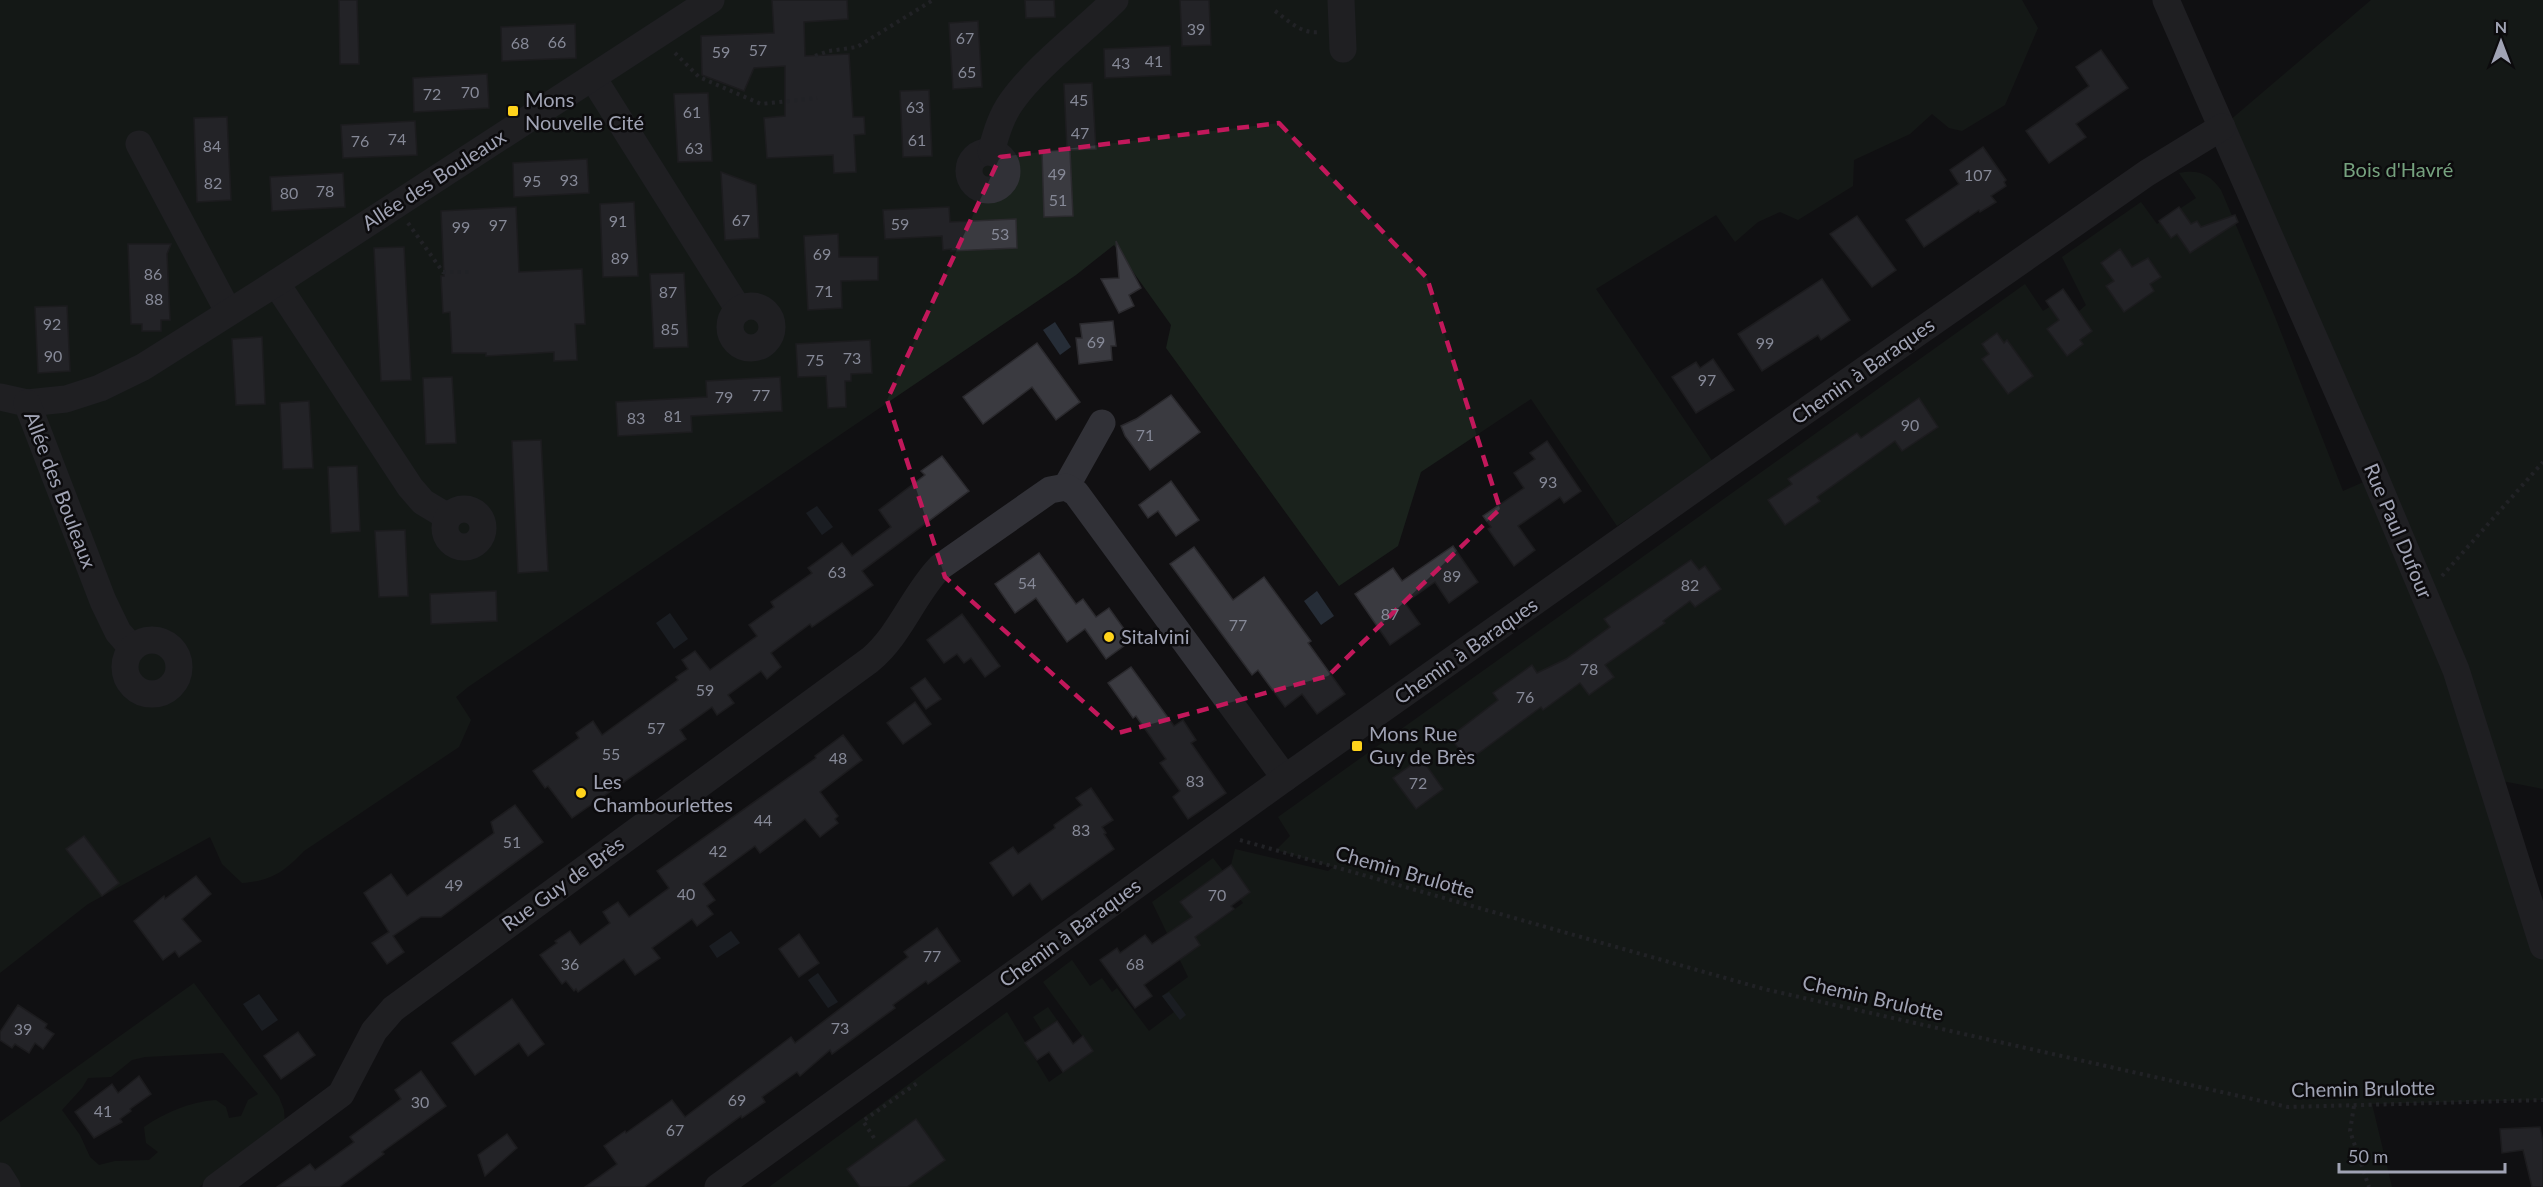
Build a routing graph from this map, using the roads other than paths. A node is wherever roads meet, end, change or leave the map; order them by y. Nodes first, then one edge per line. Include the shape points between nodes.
1 (1115, 0) edge
2 (2166, 0) edge
3 (1341, 1) edge
4 (704, 2) edge
5 (1343, 49) dead end
6 (593, 78) junction
7 (2222, 127) junction
8 (139, 144) dead end
9 (991, 152) dead end
10 (276, 283) junction
11 (739, 310) dead end
12 (228, 311) junction
13 (0, 397) edge
14 (27, 403) junction
15 (1102, 423) dead end
16 (1066, 487) junction
17 (448, 517) dead end
18 (132, 648) dead end
19 (1285, 778) junction
20 (2543, 946) edge
21 (0, 1176) edge
22 (7, 1187) edge
23 (216, 1187) edge
24 (718, 1187) edge

1 - 9 street via 1025,85 1003,116
2 - 7 street, Rue Paul Dufour
3 - 5 street
4 - 6 street, Allée des Bouleaux
6 - 10 street, Allée des Bouleaux
6 - 11 street
7 - 19 street, Chemin à Baraques via 2128,186
7 - 20 street, Rue Paul Dufour via 2460,681
8 - 12 street
10 - 12 street, Allée des Bouleaux
10 - 17 street via 410,487 423,502
12 - 14 street, Allée des Bouleaux via 143,367 100,388 66,399
13 - 14 street
14 - 18 street, Allée des Bouleaux via 103,601 118,632
15 - 16 street
16 - 19 street via 1076,493
16 - 23 street, Rue Guy de Brès via 1050,490 940,567 928,579 893,637 870,660 393,1009 374,1031 341,1094
19 - 24 street, Chemin à Baraques
21 - 22 street

